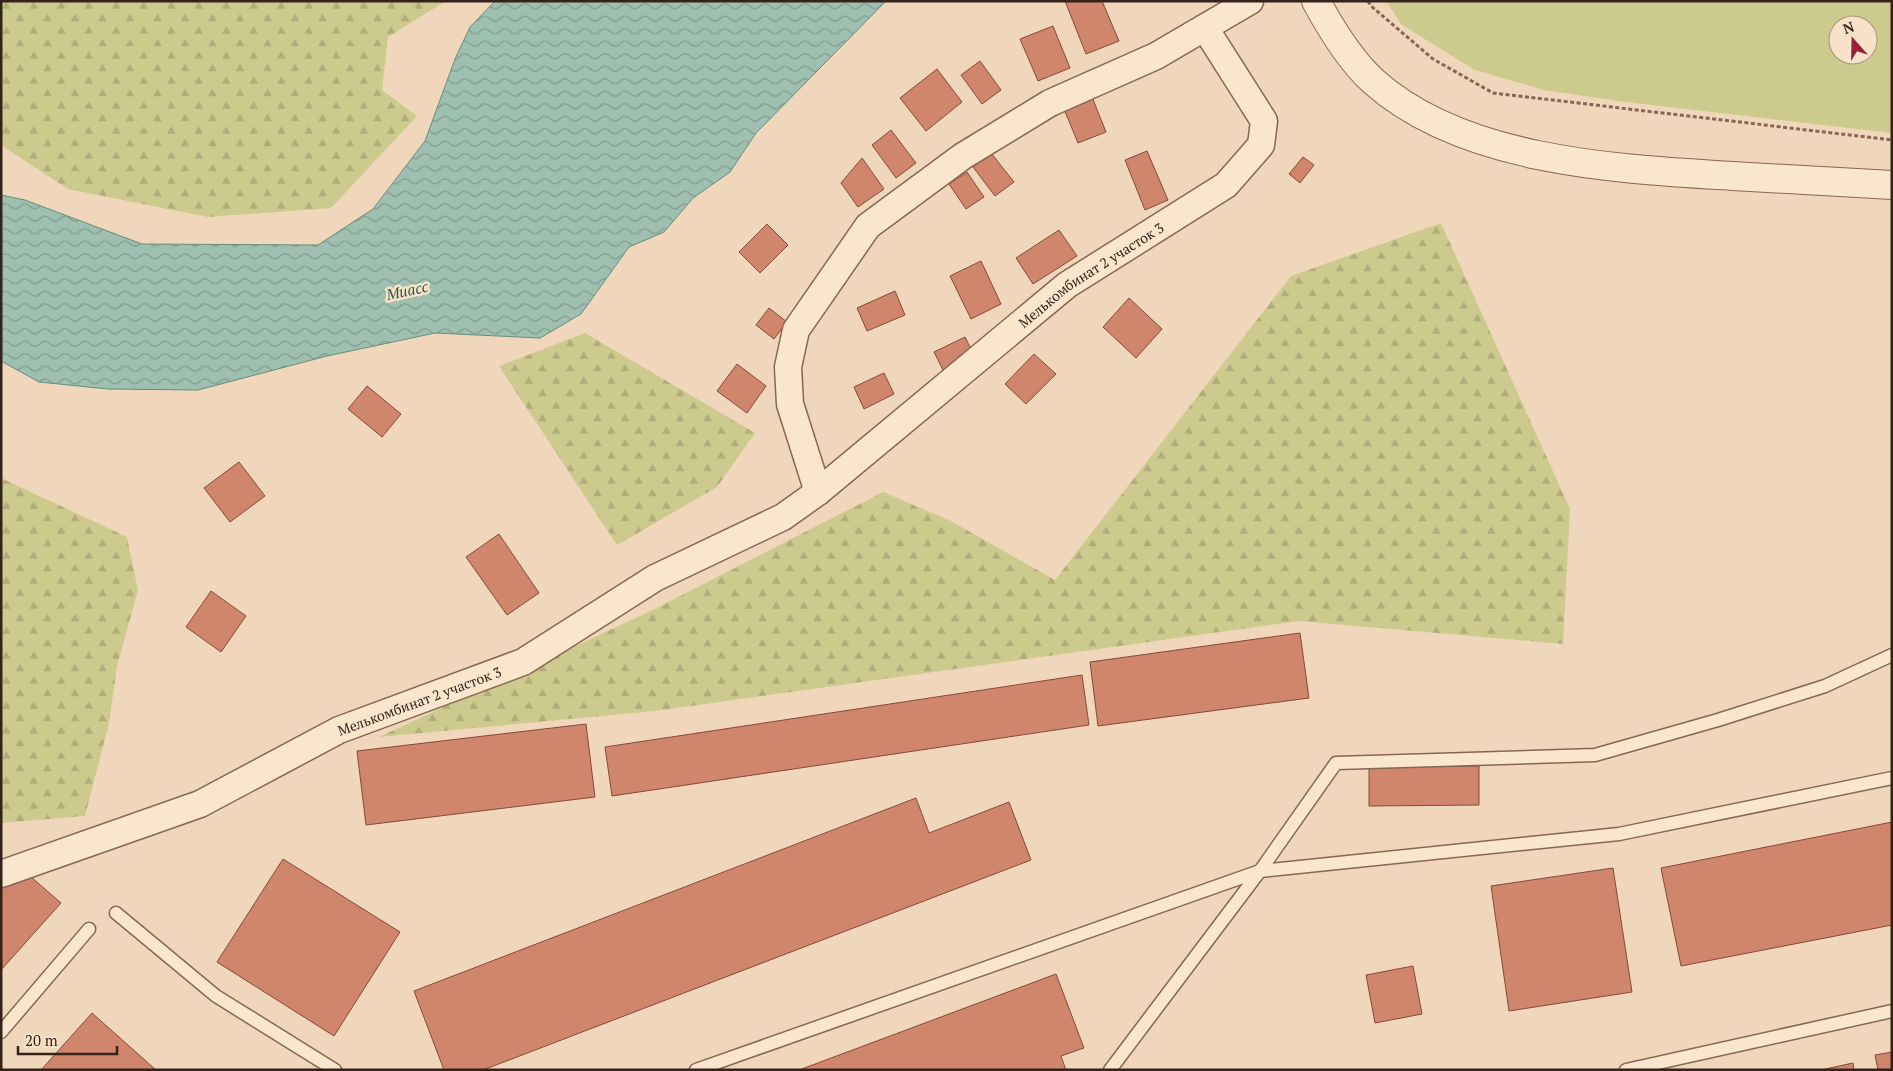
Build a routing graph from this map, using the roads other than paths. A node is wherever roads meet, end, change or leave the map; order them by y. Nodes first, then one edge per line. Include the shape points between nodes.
1 (1250, 1) edge
2 (1316, 1) edge
3 (1205, 28) junction
4 (1892, 185) edge
5 (818, 492) junction
6 (1892, 655) edge
7 (1892, 778) edge
8 (1260, 871) junction
9 (1, 874) edge
10 (116, 913) dead end
11 (89, 929) dead end
12 (1892, 1011) edge
13 (1, 1032) edge
14 (335, 1070) edge
15 (696, 1070) edge
16 (1110, 1070) edge
17 (1626, 1070) edge

1 - 3 street
2 - 4 street via 1332,31 1372,81 1415,111 1473,138 1536,155 1594,165
3 - 5 street via 1156,56 1050,103 963,156 868,226 796,330 788,367 790,404
3 - 5 street, Мелькомбинат 2 участок 3 via 1264,121 1261,145 1226,185 1067,285
5 - 9 street, Мелькомбинат 2 участок 3 via 782,517 655,578 524,662 339,730 200,804
6 - 8 lane via 1825,686 1595,755 1336,762
7 - 8 lane via 1620,834
8 - 15 lane
8 - 16 lane
10 - 14 lane via 216,996
11 - 13 lane
12 - 17 lane

